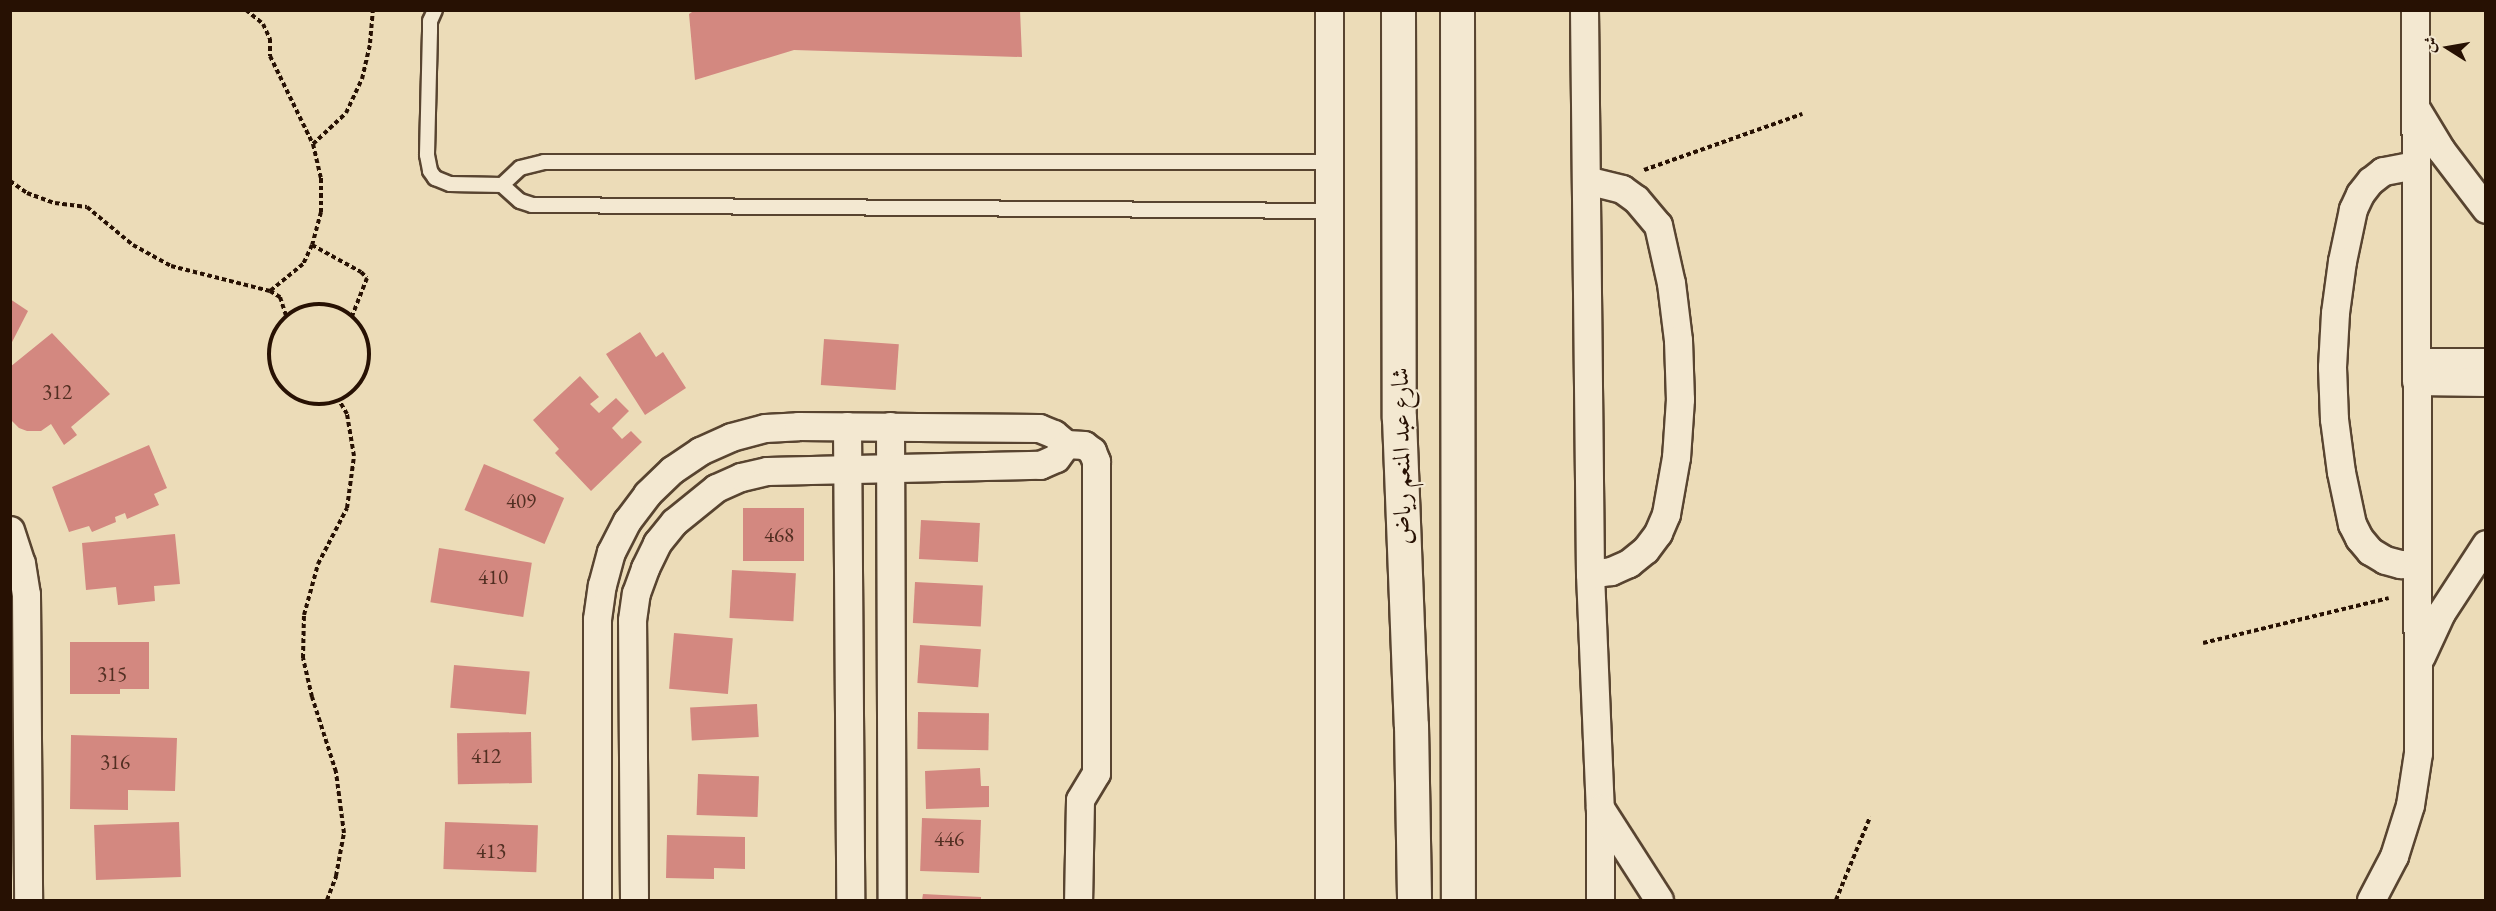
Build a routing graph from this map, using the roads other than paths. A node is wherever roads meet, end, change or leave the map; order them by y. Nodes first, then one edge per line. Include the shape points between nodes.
1 (435, 10) edge
2 (1329, 10) edge
3 (1398, 10) edge
4 (1457, 10) edge
5 (1584, 10) edge
6 (2415, 10) edge
7 (2415, 106) junction
8 (1329, 162) junction
9 (2415, 165) junction
10 (1596, 181) junction
11 (502, 185) junction
12 (2486, 209) edge
13 (1329, 211) junction
14 (2486, 362) edge
15 (2416, 372) junction
16 (2486, 382) edge
17 (847, 426) junction
18 (890, 426) junction
19 (1066, 444) junction
20 (847, 468) junction
21 (890, 468) junction
22 (10, 530) edge
23 (2486, 544) edge
24 (1590, 574) junction
25 (2417, 578) junction
26 (2418, 663) junction
27 (1600, 808) junction
28 (28, 900) edge
29 (597, 900) edge
30 (634, 900) edge
31 (850, 900) edge
32 (892, 900) edge
33 (1078, 900) edge
34 (1329, 900) edge
35 (1414, 900) edge
36 (1458, 900) edge
37 (1600, 900) edge
38 (1659, 900) edge
39 (2371, 900) edge

1 - 11 lane via 430,21 427,163 435,178 450,184
2 - 8 street
3 - 35 street, شارع عبد المنعم رياض via 1398,418
4 - 36 street
5 - 10 street
6 - 7 street
7 - 9 street
7 - 12 street via 2441,150
8 - 11 lane via 544,162 520,168
8 - 13 street
9 - 15 street
9 - 25 street via 2383,171 2370,181 2353,209 2335,313 2332,367 2340,472 2352,524 2370,551 2400,564
10 - 24 street
10 - 24 street via 1636,199 1658,225 1671,283 1680,399 1676,457 1666,514 1658,533 1646,550 1629,563
11 - 13 lane via 520,201 544,207
13 - 34 street
14 - 15 street
15 - 16 street
15 - 25 street
17 - 18 street
17 - 20 street
17 - 29 street via 765,428 732,437 700,451 672,470 627,521 611,552 597,619
18 - 19 street via 1039,428
18 - 21 street
19 - 21 street via 1056,458 1040,465
19 - 33 street via 1088,447 1096,461 1096,770 1080,800
20 - 21 street
20 - 30 street via 767,471 741,477 716,488 674,522 657,543 636,593 632,620
20 - 31 street
21 - 32 street
22 - 28 street via 26,594
23 - 26 street via 2441,613
24 - 27 street
25 - 26 street
26 - 39 street via 2418,753 2410,806 2394,856
27 - 37 street
27 - 38 street

